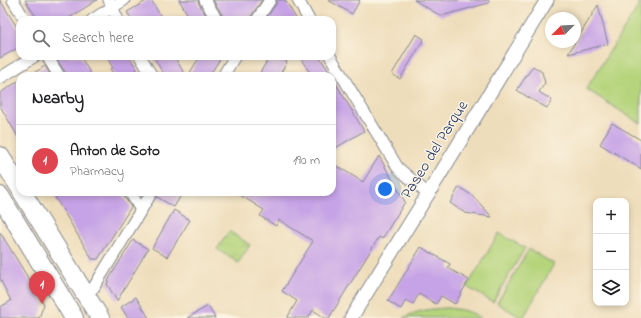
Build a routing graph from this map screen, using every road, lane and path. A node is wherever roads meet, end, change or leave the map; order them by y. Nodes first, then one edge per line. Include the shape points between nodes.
1 (13, 0) edge
2 (124, 0) edge
3 (205, 0) edge
4 (270, 0) edge
5 (298, 0) edge
6 (547, 0) edge
7 (110, 4) edge
8 (23, 16) edge
9 (96, 16) edge
10 (116, 16) edge
11 (215, 16) edge
12 (260, 16) edge
13 (307, 16) edge
14 (29, 60) edge
15 (49, 60) edge
16 (142, 60) edge
17 (233, 60) edge
18 (332, 60) edge
19 (57, 72) edge
20 (150, 72) edge
21 (225, 72) edge
22 (0, 78) edge
23 (0, 156) edge
24 (16, 182) edge
25 (428, 194) junction
26 (0, 196) edge
27 (24, 196) edge
28 (132, 196) edge
29 (150, 196) edge
30 (141, 210) junction
31 (86, 295) junction
32 (67, 314) edge
33 (100, 318) edge
34 (351, 318) edge

1 - 8 street
2 - 7 street
3 - 11 street
4 - 12 street
5 - 13 street
6 - 25 street, Paseo del Parque
7 - 9 street
7 - 10 street
14 - 22 street
15 - 19 street
16 - 20 street
17 - 21 street
18 - 25 street via 398,168
23 - 24 highway
25 - 34 street, Paseo del Parque
26 - 32 highway
27 - 31 highway
28 - 30 street
29 - 30 street
30 - 31 street via 94,287
31 - 33 highway

